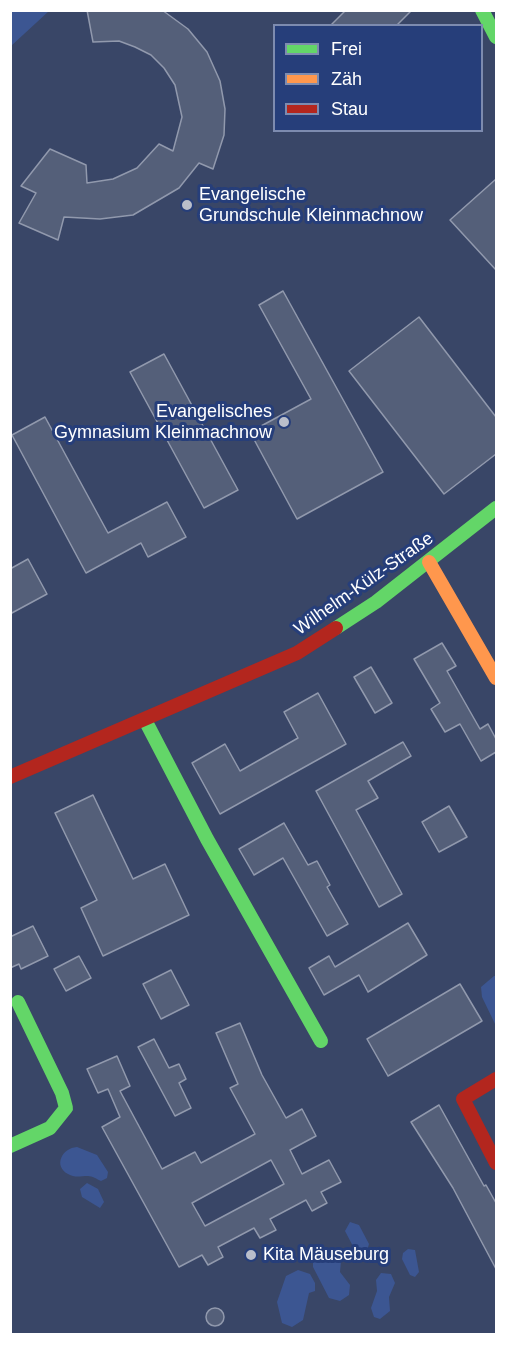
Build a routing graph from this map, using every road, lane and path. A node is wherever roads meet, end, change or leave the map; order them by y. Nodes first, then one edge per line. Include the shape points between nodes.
1 (482, 10) edge
2 (496, 37) edge
3 (496, 508) edge
4 (429, 562) junction
5 (496, 678) edge
6 (145, 720) junction
7 (10, 777) edge
8 (18, 1002) dead end
9 (321, 1041) dead end
10 (496, 1079) edge
11 (10, 1146) edge
12 (496, 1163) edge

1 - 2 street
3 - 4 street, Wilhelm-Külz-Straße
4 - 5 street
4 - 6 street, Wilhelm-Külz-Straße via 297,653
6 - 7 street, Wilhelm-Külz-Straße
6 - 9 street
8 - 11 street via 66,1108 59,1122 40,1135
10 - 12 street via 463,1099

